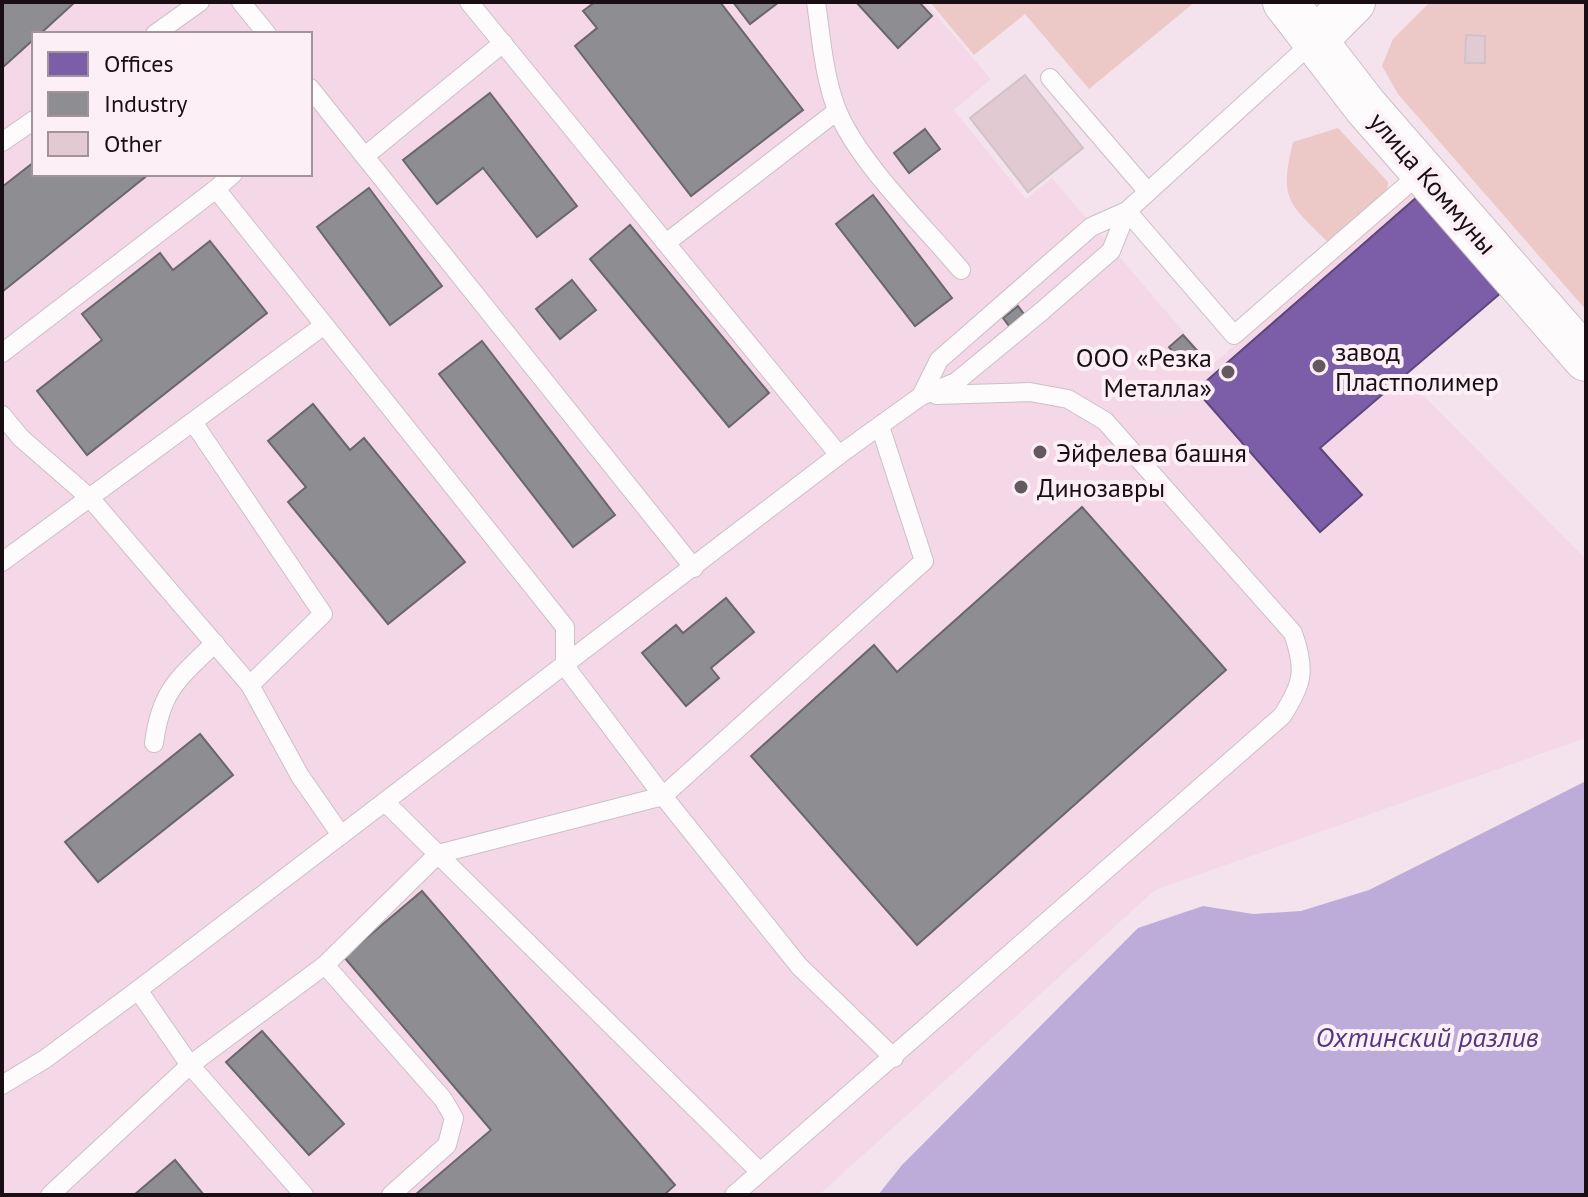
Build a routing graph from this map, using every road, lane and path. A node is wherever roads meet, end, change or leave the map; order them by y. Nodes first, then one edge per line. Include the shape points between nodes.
1 (241, 2) edge
2 (469, 2) edge
3 (816, 2) edge
4 (1285, 2) edge
5 (1353, 2) edge
6 (193, 4) edge
7 (158, 32) edge
8 (265, 32) edge
9 (1314, 41) junction
10 (503, 43) junction
11 (1050, 78) dead end
12 (313, 98) edge
13 (837, 111) junction
14 (32, 121) edge
15 (2, 142) edge
16 (365, 156) junction
17 (1424, 170) junction
18 (231, 176) edge
19 (216, 189) junction
20 (1148, 192) junction
21 (1127, 211) junction
22 (666, 243) junction
23 (961, 270) dead end
24 (323, 326) junction
25 (2, 353) edge
26 (1586, 359) edge
27 (921, 396) junction
28 (2, 415) edge
29 (193, 422) junction
30 (880, 426) junction
31 (839, 455) junction
32 (91, 499) junction
33 (2, 562) edge
34 (694, 568) junction
35 (215, 643) junction
36 (565, 666) junction
37 (250, 685) junction
38 (154, 743) dead end
39 (663, 796) junction
40 (385, 802) junction
41 (341, 835) junction
42 (438, 854) junction
43 (325, 965) junction
44 (138, 990) junction
45 (894, 1058) junction
46 (190, 1065) junction
47 (2, 1085) edge
48 (760, 1172) junction
49 (50, 1195) edge
50 (304, 1195) edge
51 (391, 1195) edge
52 (734, 1195) edge

1 - 8 lane
2 - 10 lane
3 - 13 lane
4 - 9 street, улица Коммуны
5 - 9 street
6 - 7 lane
9 - 17 street, улица Коммуны
9 - 20 lane
10 - 16 lane
10 - 22 lane
11 - 20 lane
12 - 16 lane
13 - 22 lane
13 - 23 lane via 862,152
14 - 15 lane
16 - 34 lane
17 - 21 lane via 1234,335
17 - 26 street, улица Коммуны
18 - 19 lane
19 - 24 lane
19 - 25 lane
20 - 21 lane
21 - 27 lane via 1091,227 939,360
21 - 27 lane via 1111,251 956,382
22 - 31 lane
24 - 29 lane
24 - 36 lane via 565,627
27 - 30 lane
27 - 45 lane via 1030,392 1068,399 1105,421 1273,608 1293,633 1303,661 1298,692 1282,716
28 - 32 lane
29 - 32 lane
29 - 37 lane via 323,614
30 - 31 lane
30 - 39 lane via 924,561
31 - 34 lane
32 - 33 lane
32 - 35 lane
34 - 36 lane
35 - 37 lane
35 - 38 lane via 171,686 158,711
36 - 39 lane
36 - 40 lane
37 - 41 lane via 300,776
39 - 42 lane
39 - 45 lane via 799,966
40 - 41 lane
40 - 42 lane
41 - 44 lane
42 - 43 lane
42 - 48 lane
43 - 46 lane
43 - 51 lane via 454,1118 447,1145
44 - 46 lane
44 - 47 lane
45 - 48 lane
46 - 49 lane
46 - 50 lane
48 - 52 lane

